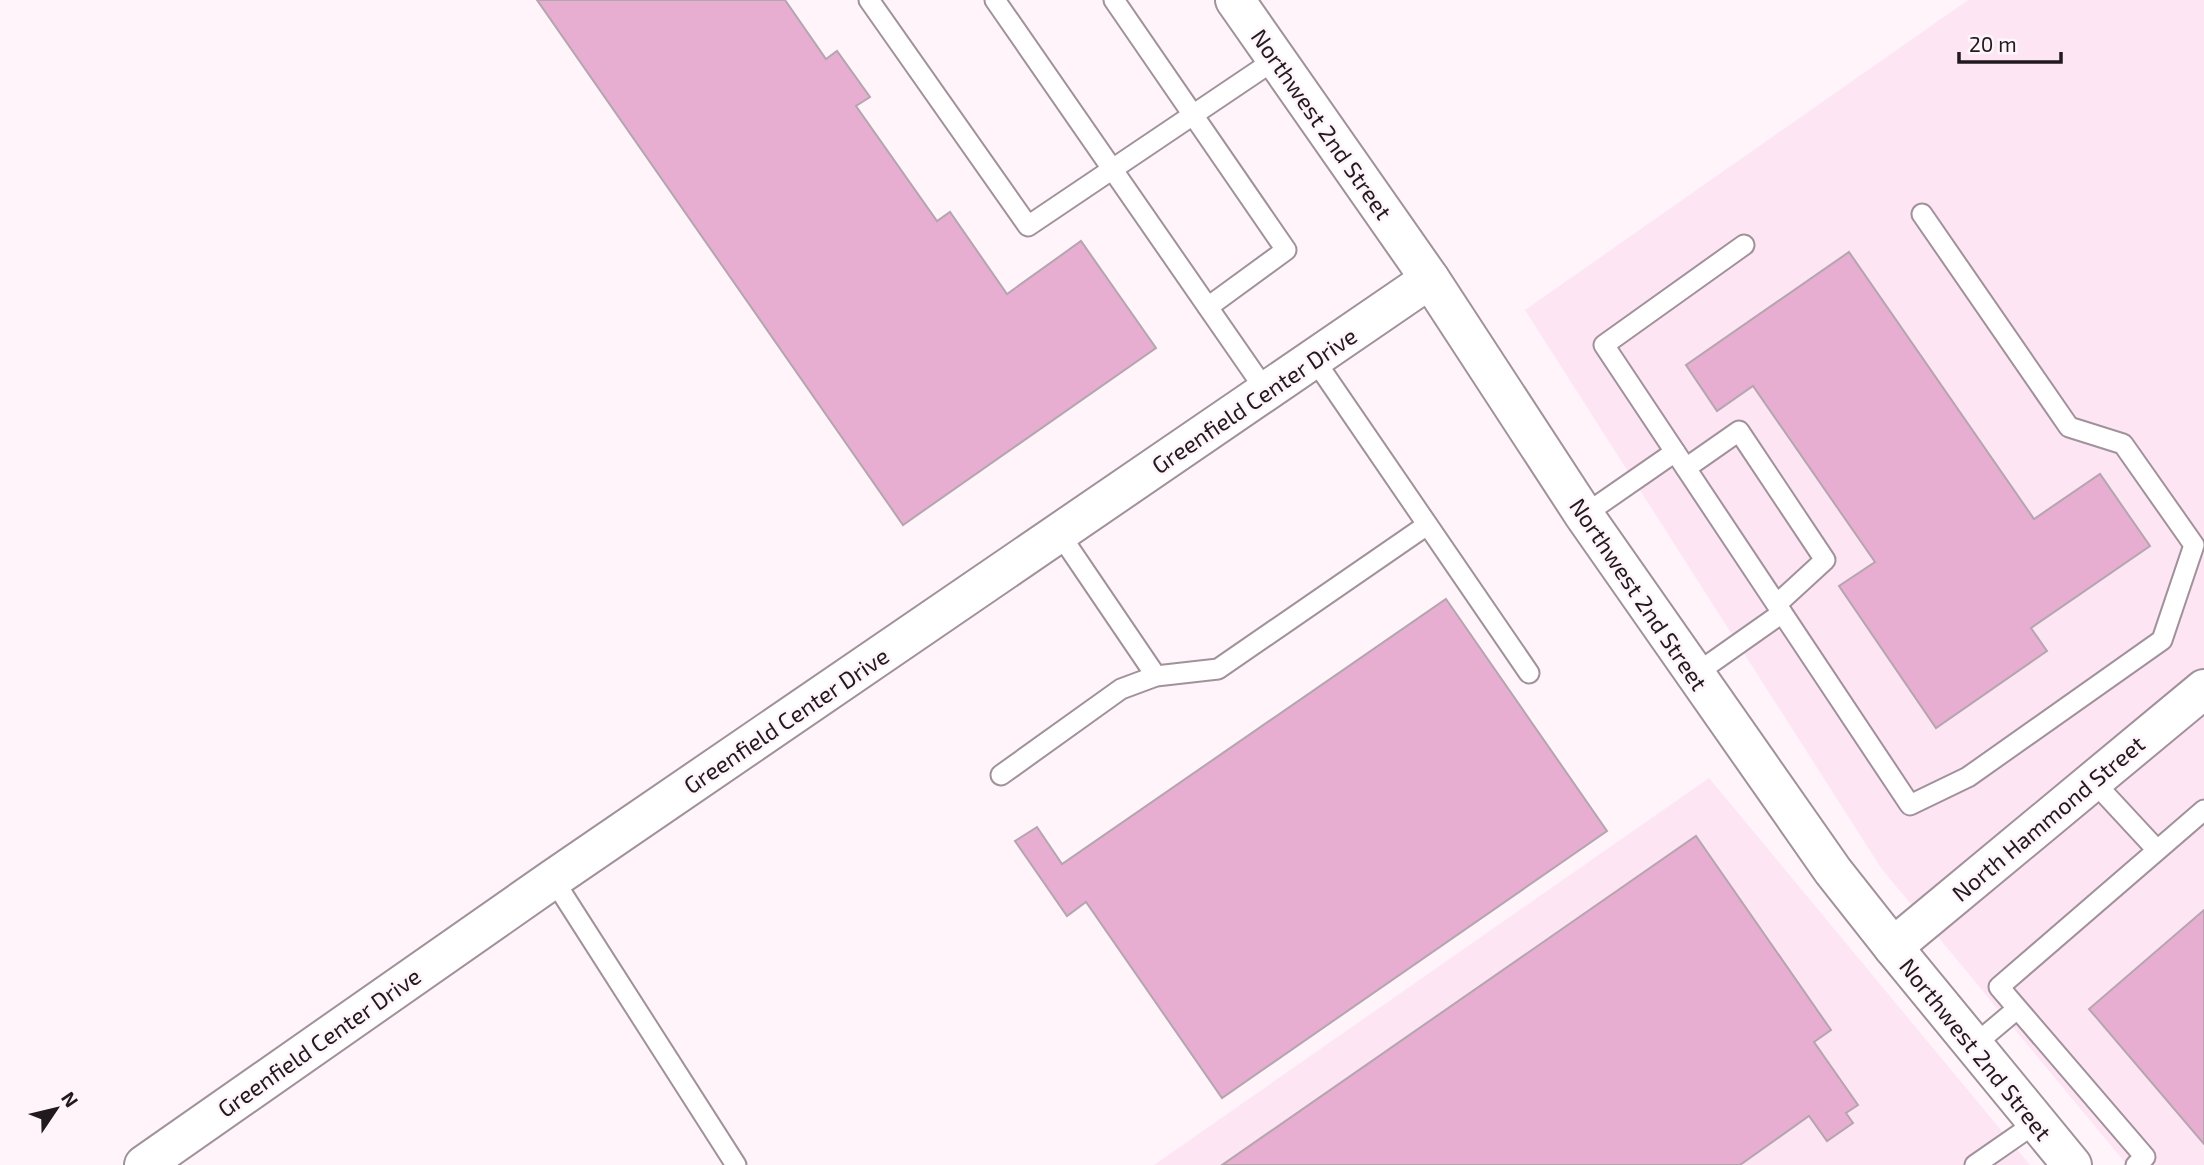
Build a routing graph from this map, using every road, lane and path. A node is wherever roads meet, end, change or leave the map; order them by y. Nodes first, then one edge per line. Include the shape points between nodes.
1 (869, 0) edge
2 (995, 0) edge
3 (1114, 0) edge
4 (1235, 0) edge
5 (1276, 59) junction
6 (1193, 116) junction
7 (1112, 169) junction
8 (1922, 214) dead end
9 (1744, 244) dead end
10 (1430, 279) junction
11 (1208, 307) junction
12 (1314, 359) junction
13 (1266, 391) junction
14 (1680, 460) junction
15 (1584, 515) junction
16 (1427, 525) junction
17 (1059, 533) junction
18 (1779, 608) junction
19 (1529, 673) dead end
20 (1694, 675) junction
21 (1156, 677) junction
22 (2204, 689) edge
23 (1001, 775) dead end
24 (2092, 781) junction
25 (2204, 810) edge
26 (2157, 850) junction
27 (553, 879) junction
28 (1893, 947) junction
29 (2018, 1009) junction
30 (1973, 1046) junction
31 (2037, 1122) junction
32 (144, 1165) edge
33 (736, 1165) edge
34 (1975, 1165) edge
35 (2072, 1165) edge
36 (2136, 1165) edge

1 - 7 lane via 1028,226
2 - 7 lane
3 - 6 lane
4 - 5 street, Northwest 2nd Street
5 - 6 lane
5 - 10 street, Northwest 2nd Street
6 - 7 lane
6 - 11 lane via 1286,250
7 - 11 lane
8 - 18 lane via 2069,427 2123,444 2194,545 2162,640 1968,777 1910,805
9 - 14 lane via 1604,345
10 - 12 street, Greenfield Center Drive
10 - 15 street, Northwest 2nd Street
11 - 13 lane
12 - 13 street, Greenfield Center Drive
12 - 16 lane
13 - 17 street, Greenfield Center Drive
14 - 15 lane
14 - 18 lane
14 - 18 lane via 1739,430 1754,452 1825,559
15 - 20 street, Northwest 2nd Street
16 - 19 lane
16 - 21 lane via 1218,669
17 - 21 lane
17 - 27 street, Greenfield Center Drive
18 - 20 lane
20 - 28 street, Northwest 2nd Street via 1833,871
21 - 23 lane via 1121,689
22 - 24 street, North Hammond Street
24 - 26 lane
24 - 28 street, North Hammond Street
25 - 26 lane
26 - 29 lane via 1999,987
27 - 32 street, Greenfield Center Drive
27 - 33 lane
28 - 30 street, Northwest 2nd Street
29 - 30 lane
29 - 36 lane via 2145,1157
30 - 31 street, Northwest 2nd Street
31 - 34 lane
31 - 35 street, Northwest 2nd Street

